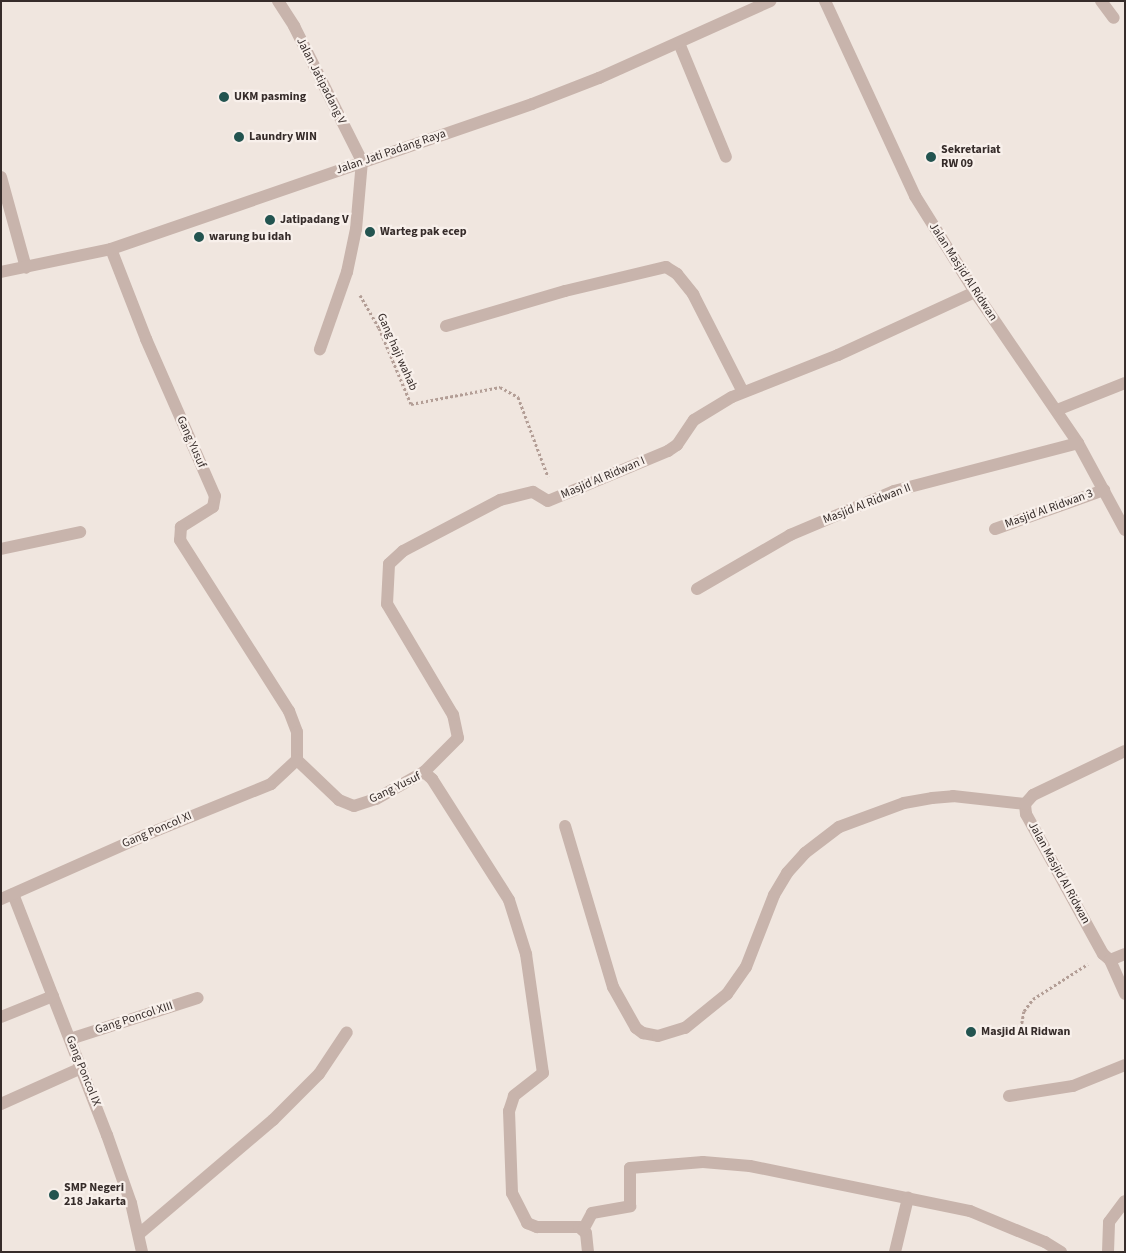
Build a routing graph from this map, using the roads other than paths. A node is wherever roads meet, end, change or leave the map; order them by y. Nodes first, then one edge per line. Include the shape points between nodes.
1 (278, 1) edge
2 (770, 1) edge
3 (825, 1) edge
4 (1101, 1) edge
5 (1114, 18) dead end
6 (679, 43) junction
7 (726, 157) dead end
8 (362, 162) junction
9 (1, 177) edge
10 (111, 249) junction
11 (26, 268) junction
12 (1, 272) edge
13 (975, 292) junction
14 (446, 326) dead end
15 (320, 349) dead end
16 (1125, 384) edge
17 (742, 392) junction
18 (1057, 410) junction
19 (1078, 443) junction
20 (1104, 490) junction
21 (995, 529) dead end
22 (1125, 530) edge
23 (80, 532) dead end
24 (1, 549) edge
25 (698, 590) dead end
26 (1125, 750) edge
27 (296, 761) junction
28 (424, 772) junction
29 (1026, 804) junction
30 (564, 826) dead end
31 (7, 897) edge
32 (1125, 954) edge
33 (1107, 957) junction
34 (1125, 994) edge
35 (53, 996) junction
36 (198, 998) dead end
37 (1, 1017) edge
38 (346, 1032) dead end
39 (70, 1039) junction
40 (1125, 1065) edge
41 (81, 1068) junction
42 (1009, 1096) dead end
43 (1, 1104) edge
44 (908, 1198) junction
45 (1125, 1201) edge
46 (583, 1230) junction
47 (139, 1234) junction
48 (142, 1252) edge
49 (588, 1252) edge
50 (895, 1252) edge
51 (1061, 1252) edge
52 (1108, 1252) edge

1 - 8 street, Jalan Jatipadang V via 294,26
2 - 6 street, Jalan Jati Padang Raya
3 - 13 street, Jalan Masjid Al Ridwan via 907,181
4 - 5 street
6 - 7 street
6 - 8 street, Jalan Jati Padang Raya via 532,104
8 - 10 street, Jalan Jati Padang Raya
8 - 15 street via 356,229 347,272
9 - 11 street
10 - 11 street, Jalan Jati Padang Raya
10 - 27 street, Gang Yusuf via 146,339 215,496 213,506 181,527 180,540 289,710 297,732
11 - 12 street, Jalan Jati Padang Raya
13 - 17 street, Masjid Al Ridwan I via 838,355
13 - 18 street, Jalan Masjid Al Ridwan
14 - 17 street via 666,267 677,274 693,294
16 - 18 street
17 - 28 street, Masjid Al Ridwan I via 704,412 694,420 677,445 668,450 548,501 533,492 500,500 403,551 389,564 387,604 453,715 458,738
18 - 19 street, Jalan Masjid Al Ridwan
19 - 20 street, Jalan Masjid Al Ridwan
19 - 25 street, Masjid Al Ridwan II via 894,491 790,535
20 - 21 street, Masjid Al Ridwan 3
20 - 22 street, Jalan Masjid Al Ridwan
23 - 24 street
26 - 29 street via 1034,795
27 - 28 street, Gang Yusuf via 339,800 354,806
27 - 31 street, Gang Poncol XI via 271,784 142,836
28 - 46 street, Gang Yusuf via 432,779 509,900 526,954 543,1073 517,1093 511,1103 512,1193 527,1223 537,1227 575,1226
29 - 30 street via 953,796 932,798 904,803 839,827 805,853 787,873 774,895 746,967 727,994 685,1028 658,1036 636,1028 613,987
29 - 33 street, Jalan Masjid Al Ridwan via 1026,814
31 - 35 street, Gang Poncol IX
32 - 33 street
33 - 34 street, Jalan Masjid Al Ridwan
35 - 37 street
35 - 39 street, Gang Poncol IX
36 - 39 street, Gang Poncol XIII
38 - 47 street via 319,1074 273,1120
39 - 41 street, Gang Poncol IX
40 - 42 street via 1073,1086
41 - 43 street
41 - 47 street, Gang Poncol IX via 110,1143
44 - 46 street via 750,1166 662,1163 630,1168 630,1206 592,1213
44 - 50 street
44 - 51 street via 970,1211 1045,1242
45 - 52 street via 1109,1222
46 - 49 street
47 - 48 street, Gang Poncol IX

